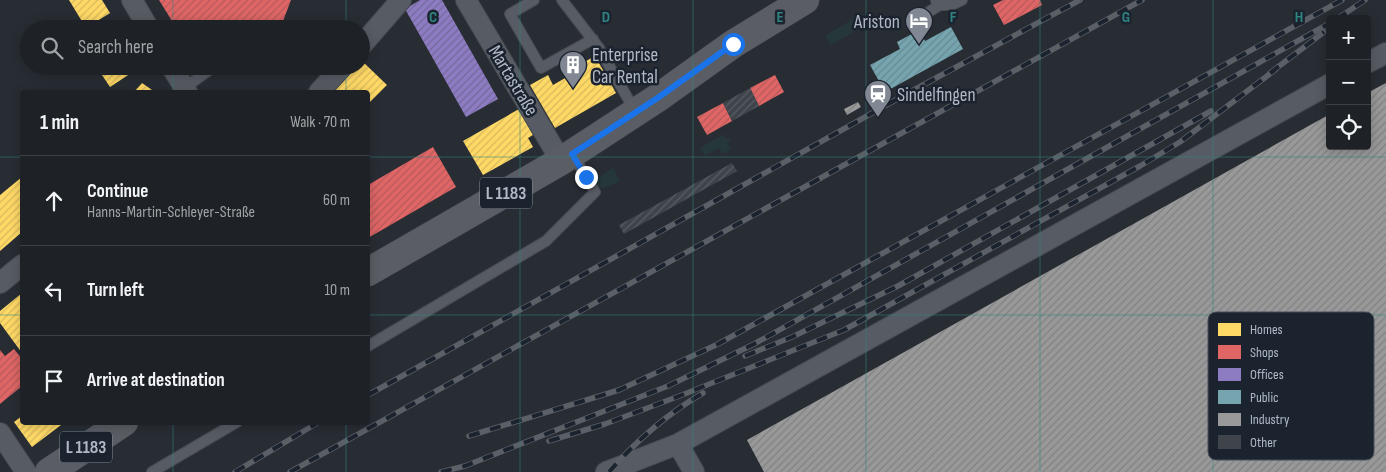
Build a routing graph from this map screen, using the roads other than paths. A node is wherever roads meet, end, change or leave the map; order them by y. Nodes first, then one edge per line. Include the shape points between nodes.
1 (132, 0) edge
2 (401, 0) edge
3 (466, 0) edge
4 (534, 0) edge
5 (562, 0) edge
6 (804, 0) edge
7 (962, 0) edge
8 (938, 3) edge
9 (144, 20) edge
10 (911, 23) dead end
11 (370, 36) edge
12 (593, 39) junction
13 (1386, 52) edge
14 (1371, 61) edge
15 (176, 75) edge
16 (204, 75) edge
17 (335, 75) edge
18 (1326, 86) edge
19 (185, 90) edge
20 (321, 90) edge
21 (635, 112) junction
22 (566, 157) junction
23 (20, 267) edge
24 (370, 271) edge
25 (0, 283) edge
26 (370, 345) edge
27 (120, 425) edge
28 (232, 425) edge
29 (0, 433) edge
30 (678, 444) junction
31 (26, 472) edge
32 (49, 472) edge
33 (152, 472) edge
34 (606, 472) edge
35 (694, 472) edge

1 - 9 street
2 - 11 street
3 - 22 street, Martastraße
4 - 12 lane via 510,14 541,68
5 - 12 lane
6 - 21 main road, L 1183 via 733,44
7 - 8 lane via 952,5
8 - 10 lane
12 - 21 lane
13 - 14 street
15 - 19 street
16 - 19 lane
17 - 20 street
18 - 30 street
21 - 22 main road, L 1183
22 - 24 main road, L 1183
22 - 26 lane via 595,192 546,241
23 - 25 street
27 - 32 main road, L 1183
28 - 33 lane
29 - 31 street
30 - 34 street
30 - 35 street

